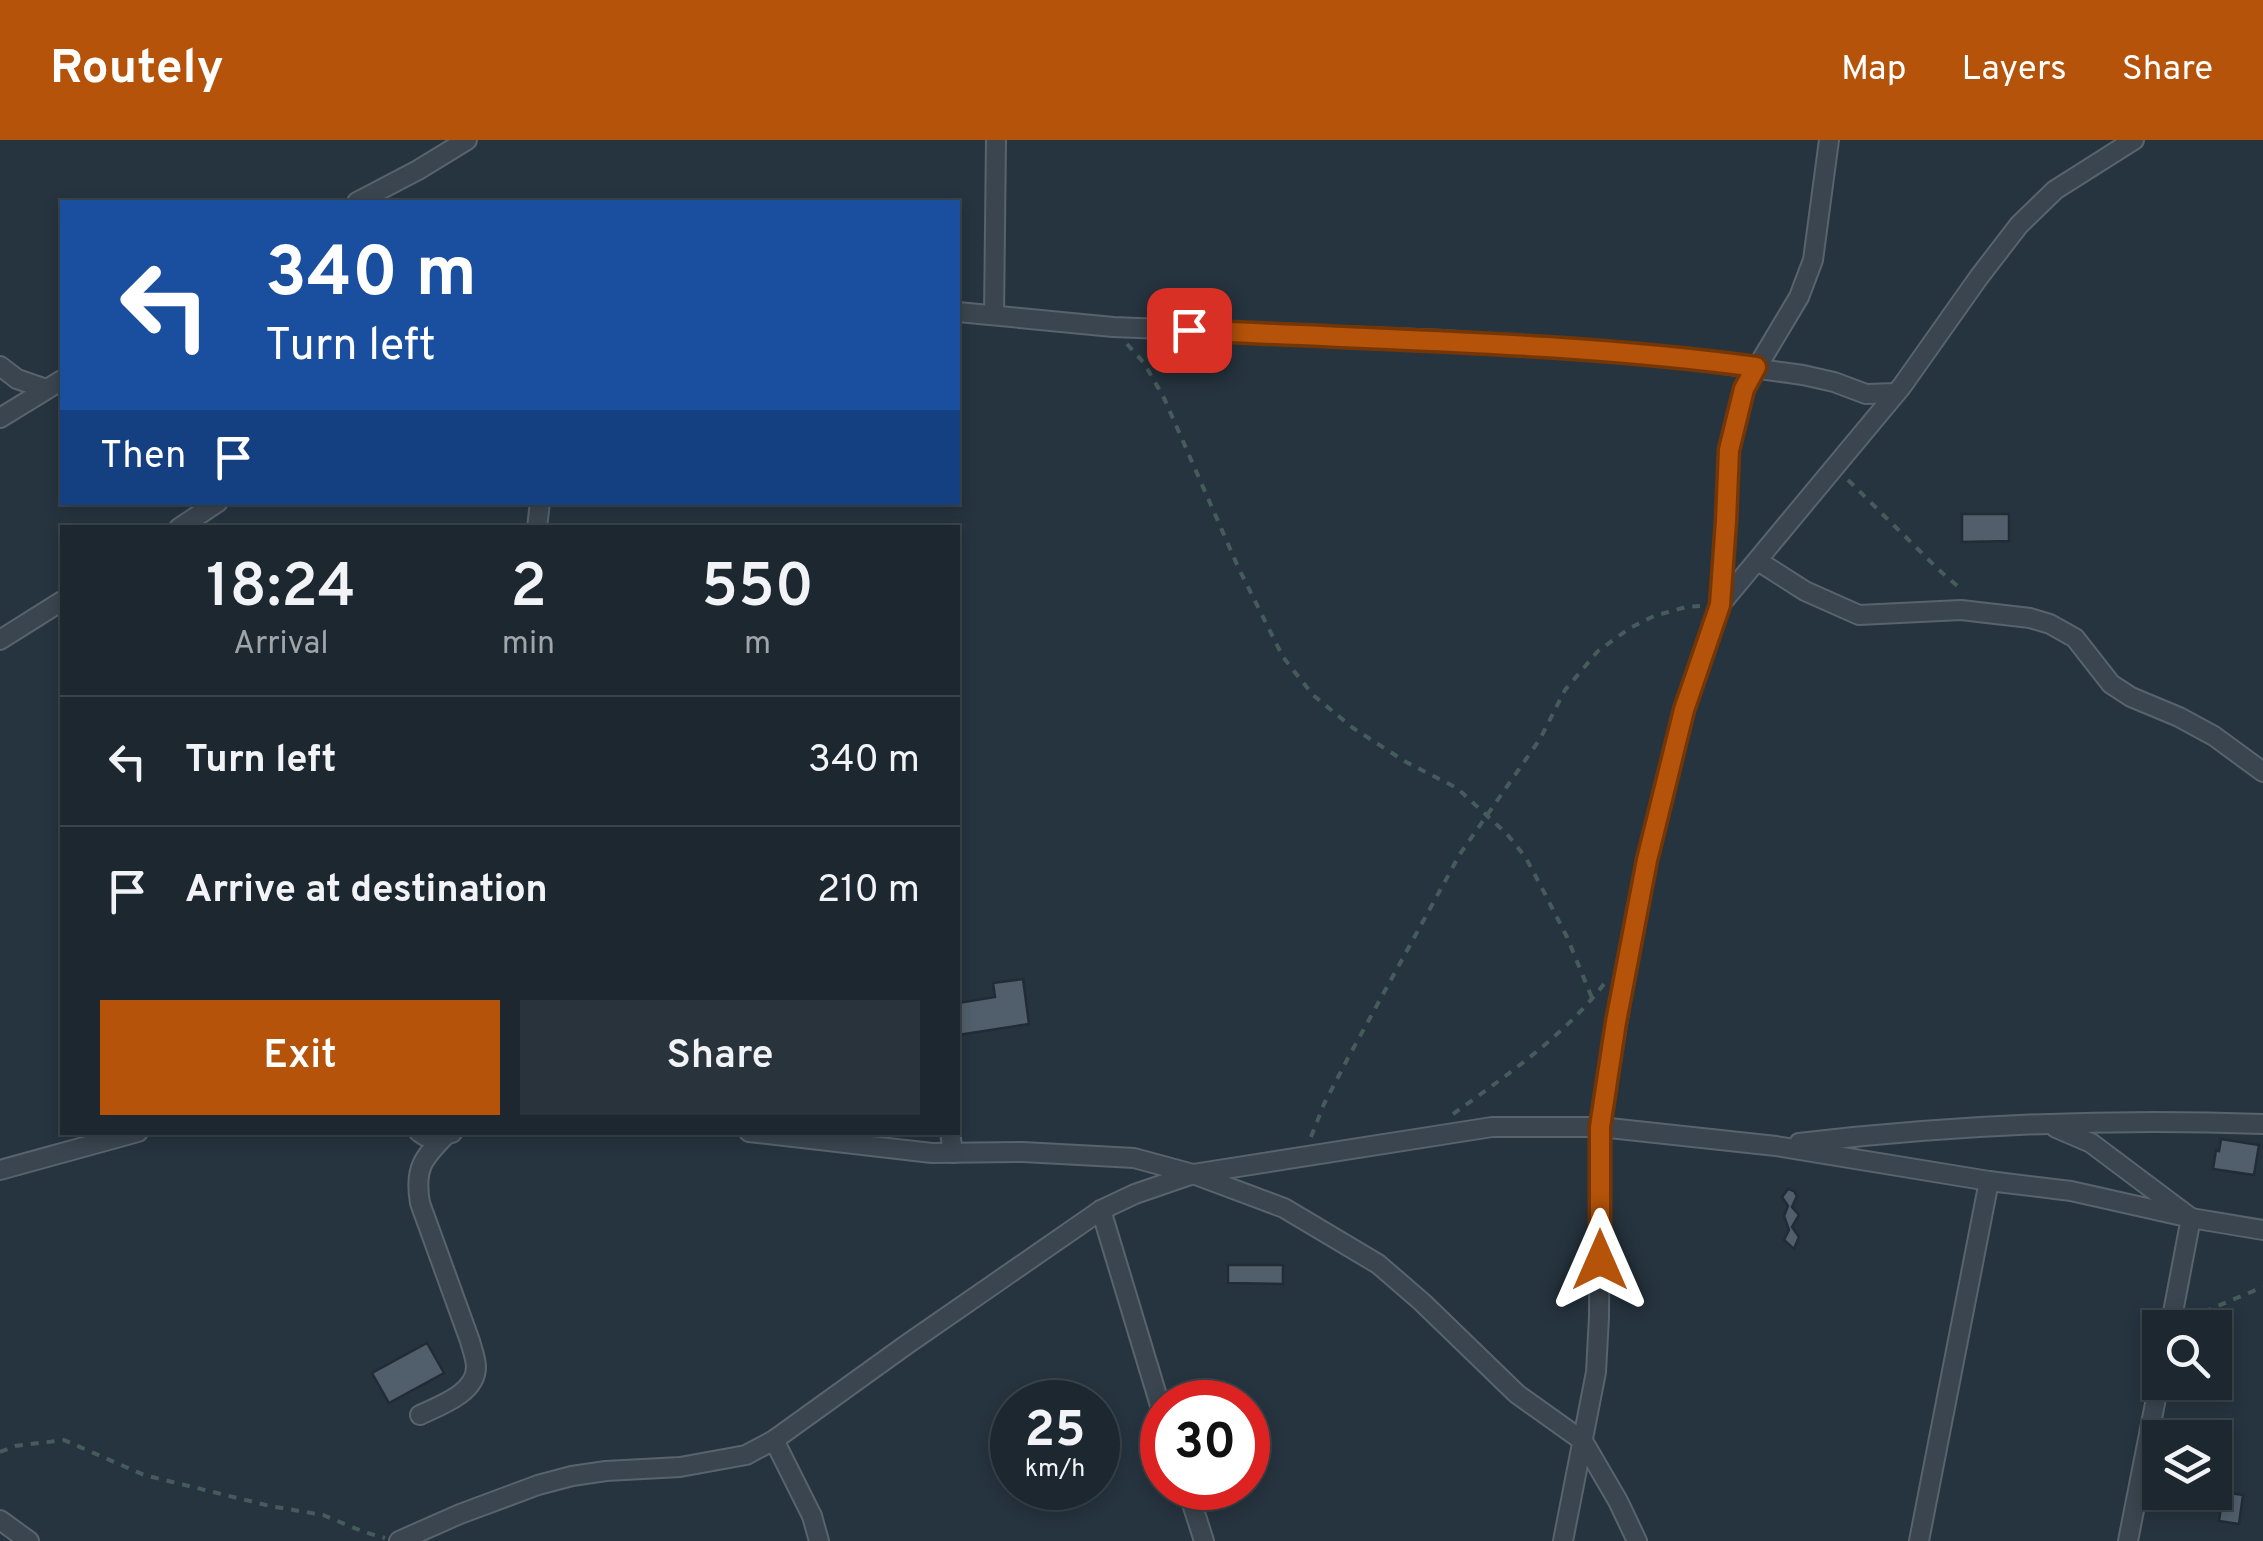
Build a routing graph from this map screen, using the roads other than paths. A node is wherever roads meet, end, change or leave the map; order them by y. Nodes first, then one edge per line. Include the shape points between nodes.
1 (996, 140) edge
2 (1828, 140) edge
3 (2134, 140) edge
4 (460, 141) edge
5 (360, 200) edge
6 (960, 312) edge
7 (994, 315) junction
8 (0, 366) edge
9 (1756, 367) junction
10 (54, 384) edge
11 (1896, 393) junction
12 (0, 418) edge
13 (214, 505) edge
14 (184, 525) edge
15 (1758, 561) junction
16 (60, 602) edge
17 (1720, 605) junction
18 (0, 640) edge
19 (2263, 772) edge
20 (2049, 1124) junction
21 (2263, 1124) edge
22 (1600, 1127) junction
23 (127, 1135) edge
24 (450, 1135) edge
25 (770, 1135) edge
26 (950, 1135) edge
27 (1776, 1146) junction
28 (953, 1153) junction
29 (0, 1170) edge
30 (1193, 1174) junction
31 (1989, 1182) junction
32 (1101, 1210) junction
33 (2190, 1218) junction
34 (2263, 1230) edge
35 (2173, 1310) edge
36 (1152, 1380) edge
37 (2156, 1400) edge
38 (420, 1415) dead end
39 (774, 1440) junction
40 (1582, 1441) junction
41 (1193, 1510) edge
42 (0, 1520) edge
43 (433, 1534) edge
44 (29, 1541) edge
45 (396, 1541) edge
46 (819, 1541) edge
47 (1204, 1541) edge
48 (1563, 1541) edge
49 (1637, 1541) edge
50 (1919, 1541) edge
51 (2128, 1541) edge

1 - 7 street
2 - 9 street via 1813,260 1799,297
3 - 11 street via 2054,190 2019,226
4 - 5 street
6 - 7 street
7 - 9 street via 1444,340
8 - 10 street via 17,379
9 - 11 street via 1866,394
9 - 17 street via 1729,450
10 - 12 street
11 - 15 street
13 - 14 street
15 - 17 street
15 - 19 street via 1858,615 1960,610 2050,624 2075,638 2110,684 2214,736
16 - 18 street
17 - 22 street via 1684,710 1647,860
20 - 21 street
20 - 27 street
20 - 33 street via 2091,1143
22 - 27 street
22 - 30 street via 1492,1128
22 - 40 street via 1596,1372
23 - 29 street
24 - 38 street via 421,1165 416,1180 476,1365 473,1383
25 - 28 street
26 - 28 street
27 - 31 street
28 - 30 street via 1134,1158
30 - 32 street
30 - 40 street via 1284,1208 1378,1264 1517,1394
31 - 33 street via 2071,1191
31 - 50 street
32 - 36 street
32 - 39 street
33 - 34 street
33 - 35 street
37 - 51 street
39 - 43 street via 746,1456 715,1462 555,1480
39 - 46 street
40 - 48 street
40 - 49 street
41 - 47 street
42 - 44 street
43 - 45 street

